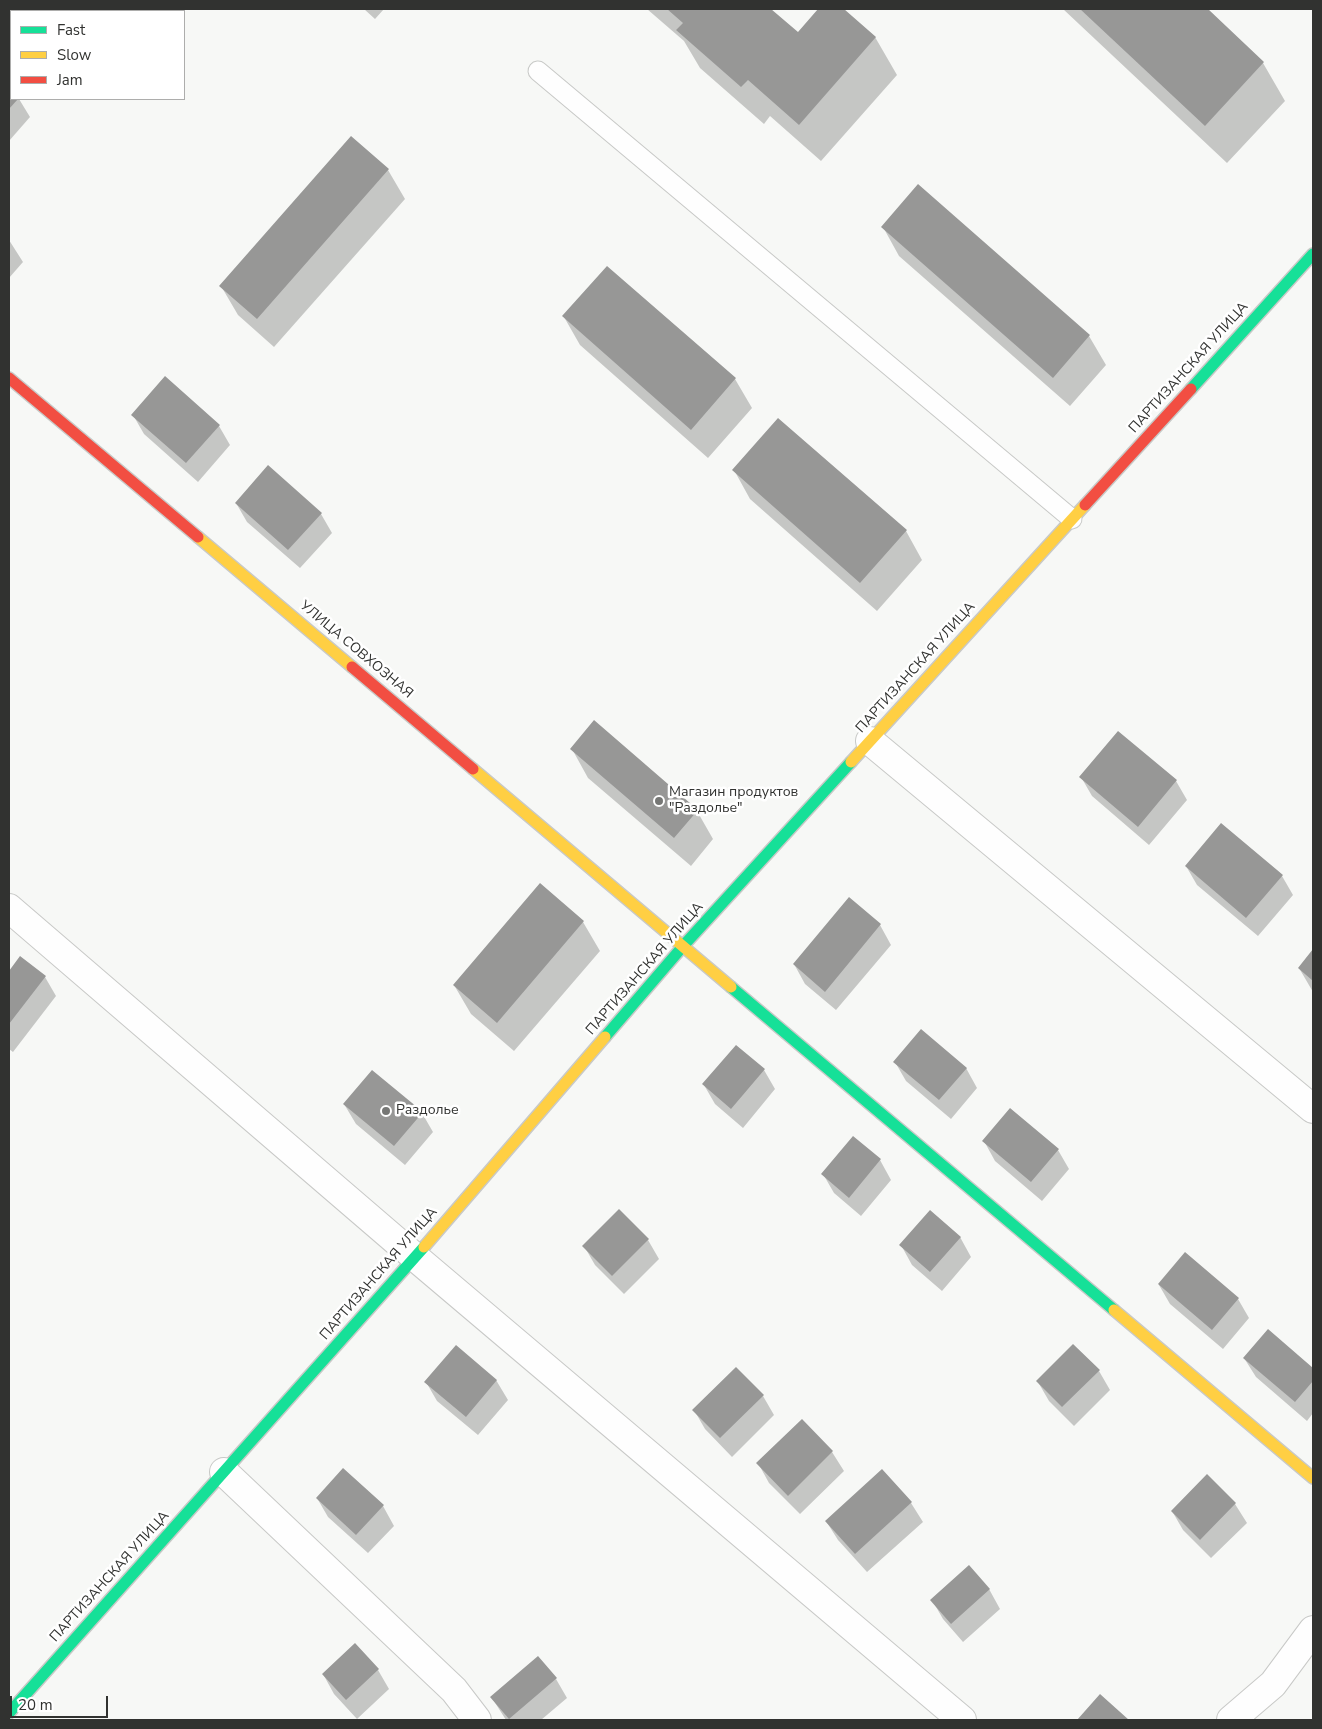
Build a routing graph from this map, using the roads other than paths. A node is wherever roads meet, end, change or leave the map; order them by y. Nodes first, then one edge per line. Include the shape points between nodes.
1 (538, 71) dead end
2 (1313, 254) edge
3 (9, 378) edge
4 (1072, 519) junction
5 (870, 741) junction
6 (9, 908) edge
7 (684, 946) junction
8 (1313, 1109) edge
9 (415, 1257) junction
10 (224, 1472) junction
11 (1313, 1478) edge
12 (1313, 1630) edge
13 (9, 1713) edge
14 (477, 1720) edge
15 (962, 1720) edge
16 (1231, 1720) edge

1 - 4 lane
2 - 4 street, ПАРТИЗАНСКАЯ УЛИЦА
3 - 7 street, УЛИЦА СОВХОЗНАЯ
4 - 5 street, ПАРТИЗАНСКАЯ УЛИЦА
5 - 7 street, ПАРТИЗАНСКАЯ УЛИЦА
5 - 8 street
6 - 9 street
7 - 9 street, ПАРТИЗАНСКАЯ УЛИЦА
7 - 11 street, УЛИЦА СОВХОЗНАЯ
9 - 10 street, ПАРТИЗАНСКАЯ УЛИЦА
9 - 15 street
10 - 13 street, ПАРТИЗАНСКАЯ УЛИЦА
10 - 14 street via 454,1690
12 - 16 street via 1273,1684

